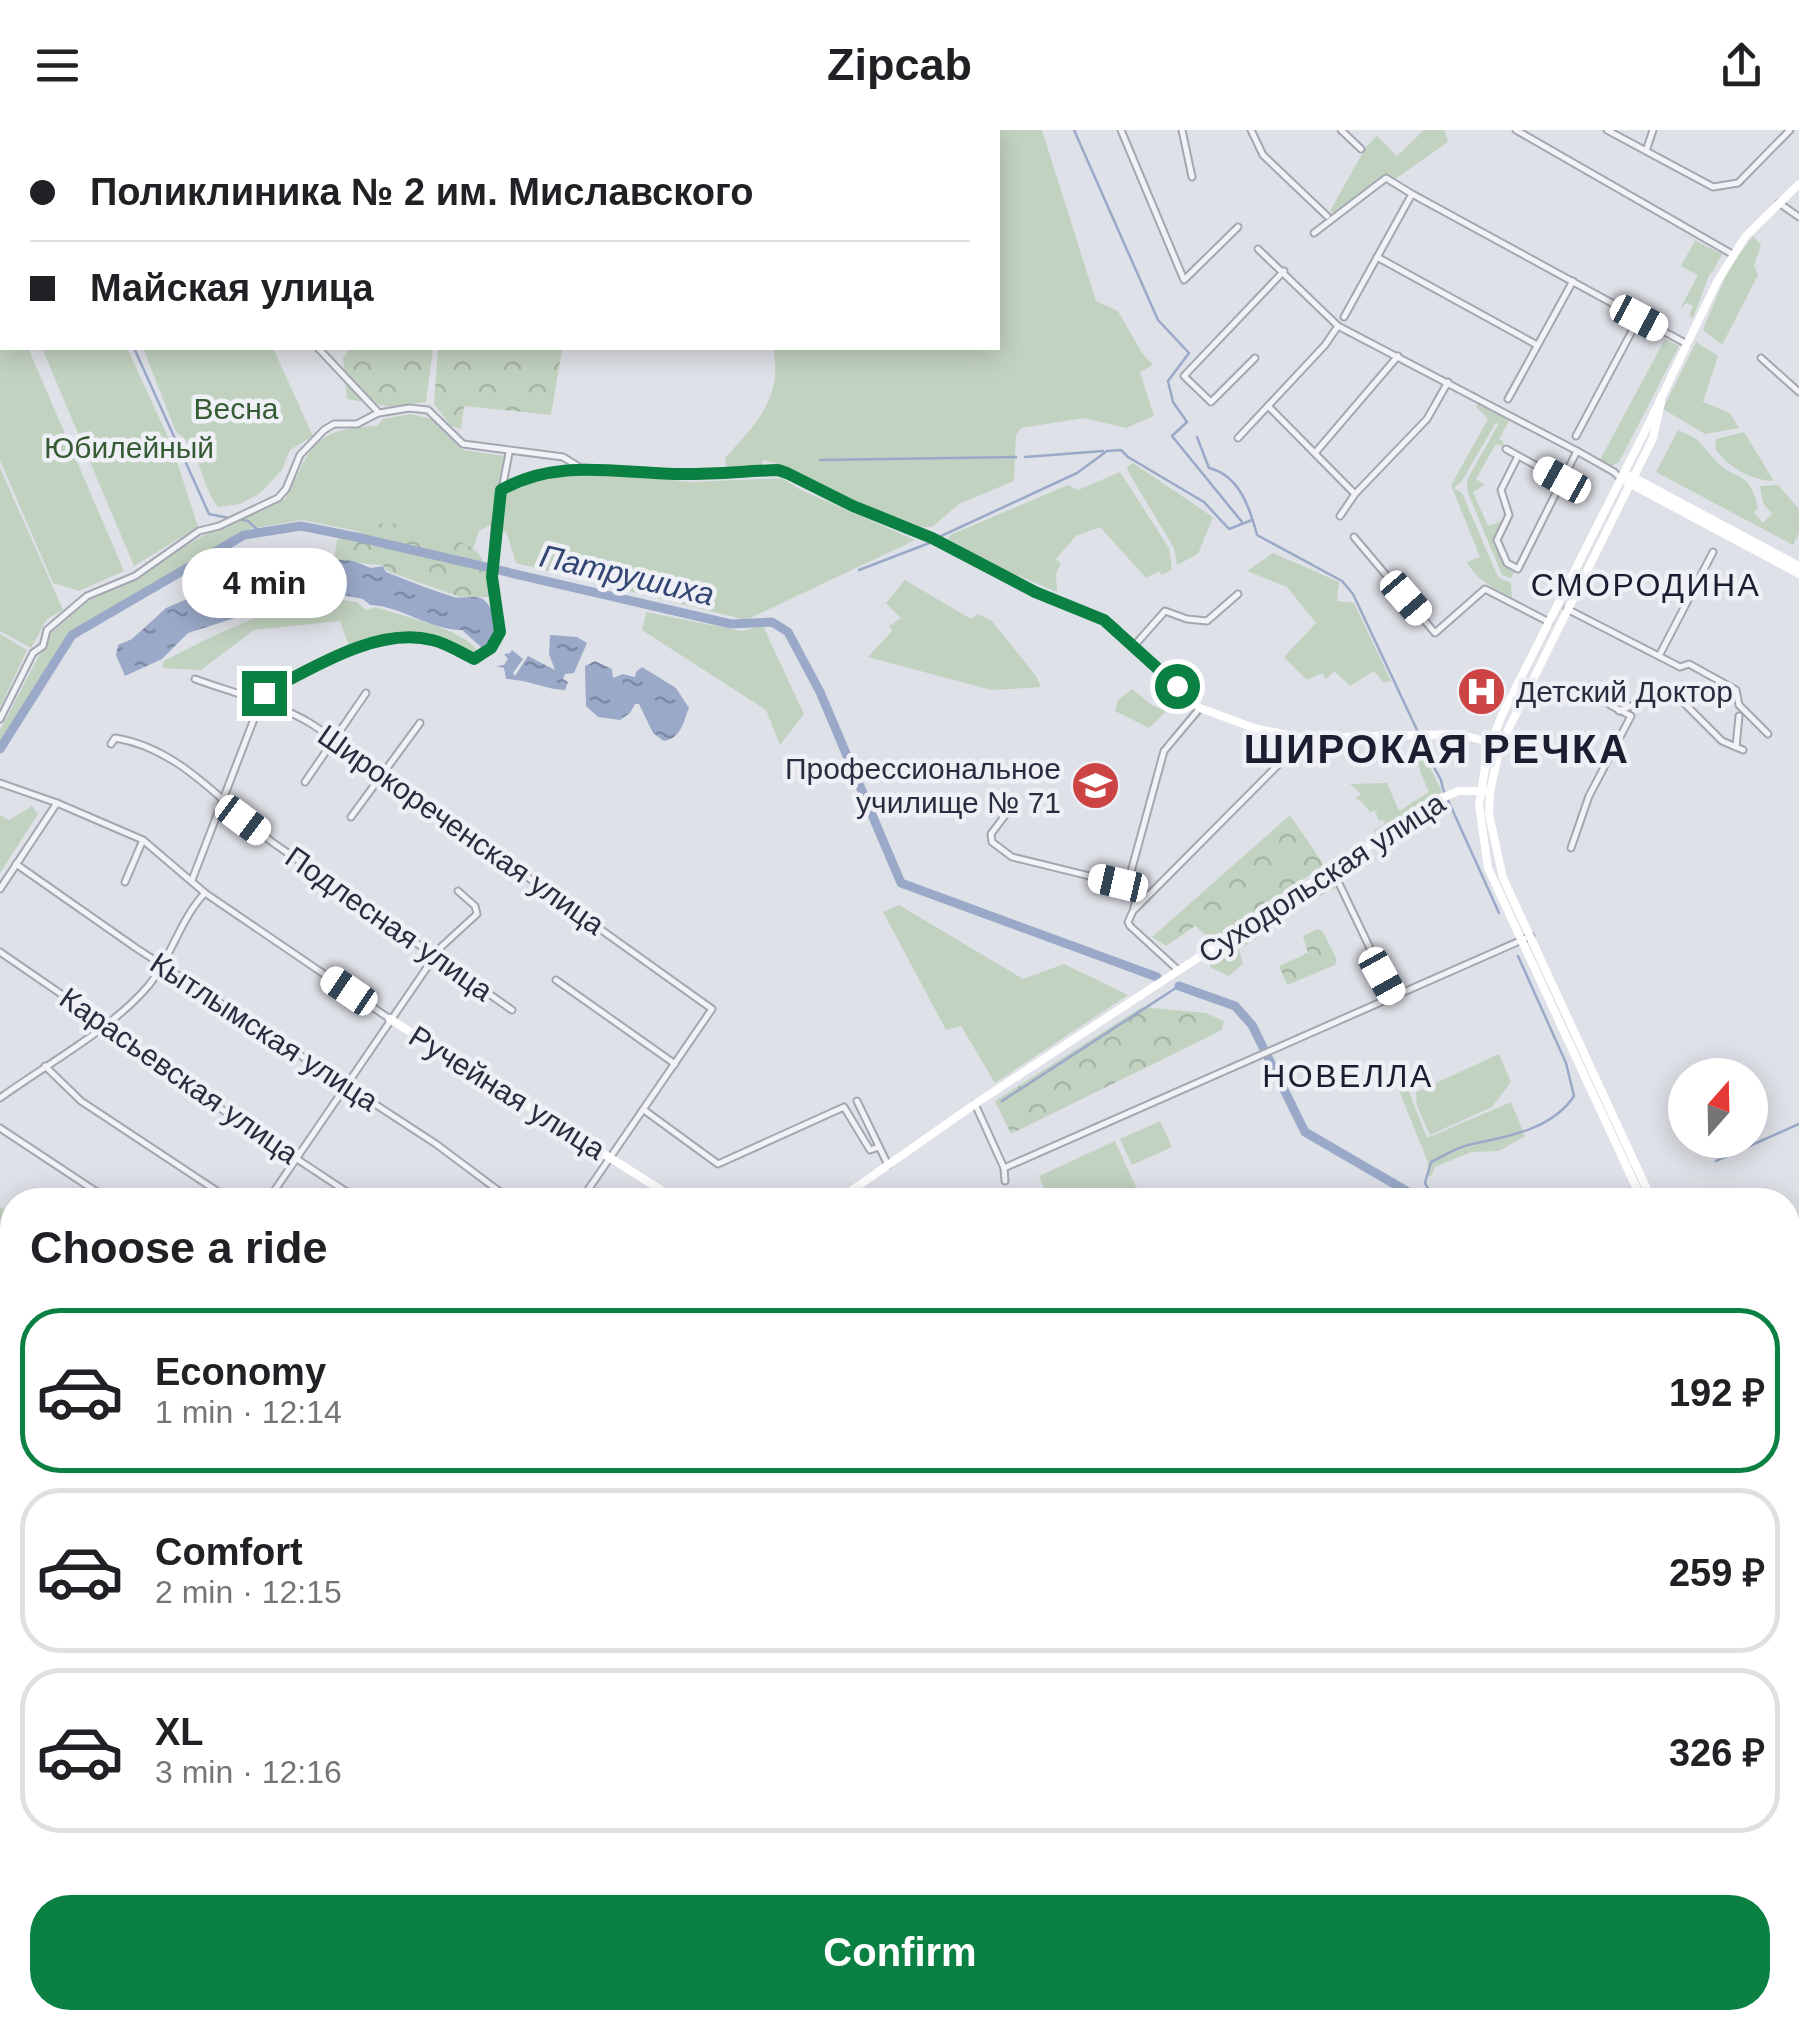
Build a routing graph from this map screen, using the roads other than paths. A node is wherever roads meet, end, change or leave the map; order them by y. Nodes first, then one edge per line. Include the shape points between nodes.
1 (1122, 130) edge
2 (1182, 130) edge
3 (1251, 130) edge
4 (1341, 130) edge
5 (1516, 130) edge
6 (1607, 130) edge
7 (1653, 130) edge
8 (1790, 130) edge
9 (1361, 148) dead end
10 (1646, 151) junction
11 (1192, 178) dead end
12 (1799, 184) edge
13 (1412, 194) junction
14 (1779, 203) junction
15 (1327, 216) dead end
16 (1799, 217) edge
17 (1238, 226) dead end
18 (1314, 234) dead end
19 (1258, 250) dead end
20 (1732, 254) junction
21 (1377, 257) junction
22 (1284, 271) junction
23 (1573, 280) junction
24 (1344, 317) dead end
25 (1639, 318) junction
26 (1338, 326) junction
27 (1687, 344) junction
28 (1537, 345) junction
29 (320, 350) edge
30 (1398, 356) junction
31 (1255, 358) dead end
32 (1761, 358) dead end
33 (1448, 382) junction
34 (1797, 387) edge
35 (1508, 399) dead end
36 (1268, 406) junction
37 (379, 413) junction
38 (1576, 436) dead end
39 (1238, 438) dead end
40 (1506, 449) dead end
41 (1577, 451) junction
42 (509, 452) junction
43 (1314, 453) junction
44 (1518, 456) junction
45 (580, 468) junction
46 (1624, 477) junction
47 (1562, 480) junction
48 (501, 490) junction
49 (1355, 494) junction
50 (1340, 516) dead end
51 (1354, 537) dead end
52 (1713, 552) dead end
53 (1799, 566) edge
54 (1799, 574) edge
55 (1238, 594) dead end
56 (1566, 609) junction
57 (1549, 622) junction
58 (1117, 629) joint
59 (1134, 646) junction
60 (1658, 657) junction
61 (195, 679) dead end
62 (1589, 686) dead end
63 (366, 694) dead end
64 (260, 703) junction
65 (1200, 708) junction
66 (1618, 712) junction
67 (1739, 716) dead end
68 (0, 719) edge
69 (420, 723) dead end
70 (1768, 734) dead end
71 (1295, 738) junction
72 (333, 740) junction
73 (111, 744) dead end
74 (1495, 744) junction
75 (1736, 747) junction
76 (1743, 750) dead end
77 (379, 776) junction
78 (305, 782) dead end
79 (0, 783) edge
80 (1485, 791) junction
81 (223, 798) junction
82 (57, 802) junction
83 (1009, 810) dead end
84 (351, 817) dead end
85 (143, 840) junction
86 (1571, 848) dead end
87 (16, 864) junction
88 (1333, 871) junction
89 (1129, 878) junction
90 (192, 880) junction
91 (125, 882) dead end
92 (0, 888) edge
93 (458, 891) dead end
94 (206, 892) junction
95 (1133, 911) junction
96 (1526, 938) junction
97 (0, 952) edge
98 (434, 957) junction
99 (163, 965) junction
100 (1180, 971) junction
101 (556, 980) dead end
102 (1392, 994) junction
103 (512, 1010) dead end
104 (390, 1019) junction
105 (102, 1026) junction
106 (675, 1064) junction
107 (45, 1066) junction
108 (346, 1087) junction
109 (0, 1098) edge
110 (857, 1101) dead end
111 (975, 1104) junction
112 (1605, 1109) junction
113 (644, 1110) junction
114 (0, 1128) edge
115 (879, 1146) junction
116 (612, 1158) junction
117 (296, 1159) junction
118 (888, 1166) junction
119 (1004, 1168) junction
120 (1005, 1181) dead end
121 (91, 1188) edge
122 (213, 1188) edge
123 (276, 1188) edge
124 (341, 1188) edge
125 (495, 1188) edge
126 (590, 1188) edge
127 (658, 1188) edge
128 (862, 1188) edge
129 (1637, 1188) edge
130 (1646, 1188) edge

1 - 17 street via 1184,280
2 - 11 street
3 - 15 street via 1263,155
4 - 9 street
5 - 20 street
6 - 10 street
7 - 10 street
8 - 10 street via 1738,183 1725,185 1712,186
12 - 14 main road, Суходольская улица
13 - 18 street via 1386,178
13 - 21 street
13 - 23 street
14 - 16 street
14 - 20 main road, Суходольская улица
19 - 22 street
20 - 27 main road, Суходольская улица
21 - 24 street
21 - 28 street
22 - 26 street
22 - 31 street via 1184,376 1211,402
23 - 25 street
23 - 28 street
25 - 27 street
25 - 38 street
26 - 30 street
26 - 36 street
27 - 46 main road, Суходольская улица via 1655,432
28 - 35 street
29 - 37 street
30 - 33 street
30 - 43 street
32 - 34 street
33 - 41 street
33 - 49 street via 1428,418
36 - 39 street
36 - 43 street
37 - 42 street via 428,410 463,444
37 - 68 street via 324,430 300,456 278,498 199,531 135,576 87,596 48,630
40 - 44 street
41 - 46 street
41 - 47 street
42 - 45 street via 564,458
42 - 48 street
43 - 49 street
44 - 47 street
44 - 47 street via 1501,490 1509,515 1497,540 1507,563 1518,569
45 - 48 street via 530,476
45 - 58 street via 677,474 778,470
46 - 53 main road
46 - 54 main road
46 - 56 main road, Суходольская улица
46 - 57 main road, Суходольская улица
48 - 64 street via 492,573 500,632 491,648 478,658 424,638 383,641 348,650 264,693
49 - 50 street
51 - 57 street via 1436,632 1485,589
52 - 60 street
55 - 59 street via 1207,620 1165,611
56 - 60 street
56 - 74 main road, Суходольская улица
57 - 74 main road, Суходольская улица
58 - 59 main road
59 - 65 main road
60 - 70 street via 1680,668 1689,664 1736,690 1739,706
61 - 64 street, Широкореченская улица
62 - 66 street
63 - 72 street
64 - 72 street, Широкореченская улица via 308,721
64 - 81 street
65 - 71 main road
65 - 89 street via 1164,751
66 - 75 street via 1664,692 1675,694
66 - 86 street via 1631,716 1589,796
67 - 75 street
69 - 77 street
71 - 74 main road via 1460,734
71 - 95 street via 1290,752
72 - 77 street, Широкореченская улица
72 - 78 street
73 - 81 street, Подлесная улица via 115,738 132,740
74 - 80 main road, Суходольская улица
75 - 76 street
77 - 84 street
77 - 106 street, Широкореченская улица via 712,1009
79 - 82 street, Ручейная улица
80 - 88 main road, Суходольская улица via 1452,792
80 - 96 main road via 1499,865
81 - 90 street
81 - 98 street, Подлесная улица via 272,842
82 - 85 street, Ручейная улица
82 - 87 street
83 - 89 street via 991,834 1012,857 1118,883
85 - 90 street, Ручейная улица
85 - 91 street
87 - 92 street
87 - 99 street, Кытлымская улица
88 - 100 main road, Суходольская улица
88 - 102 street
89 - 95 street via 1140,892
90 - 94 street, Ручейная улица
93 - 98 street via 477,914
94 - 99 street
94 - 104 street, Ручейная улица
95 - 100 street via 1128,922
96 - 102 street
96 - 112 main road
97 - 105 street, Карасьевская улица
98 - 103 street, Подлесная улица
98 - 104 street
99 - 105 street
99 - 108 street, Кытлымская улица
100 - 111 main road, Суходольская улица
101 - 106 street
102 - 119 street
104 - 108 street
104 - 116 main road, Ручейная улица
105 - 107 street
105 - 117 street, Карасьевская улица
106 - 113 street
107 - 109 street
107 - 122 street via 81,1101
108 - 117 street
108 - 125 street, Кытлымская улица
110 - 115 street
111 - 118 main road, Суходольская улица
111 - 119 street
112 - 129 main road
112 - 130 main road
113 - 115 street via 718,1164 844,1106 870,1150
113 - 116 street
114 - 121 street
115 - 118 street
116 - 126 street
116 - 127 main road, Ручейная улица
117 - 123 street
117 - 124 street, Карасьевская улица
118 - 128 main road, Суходольская улица
119 - 120 street

